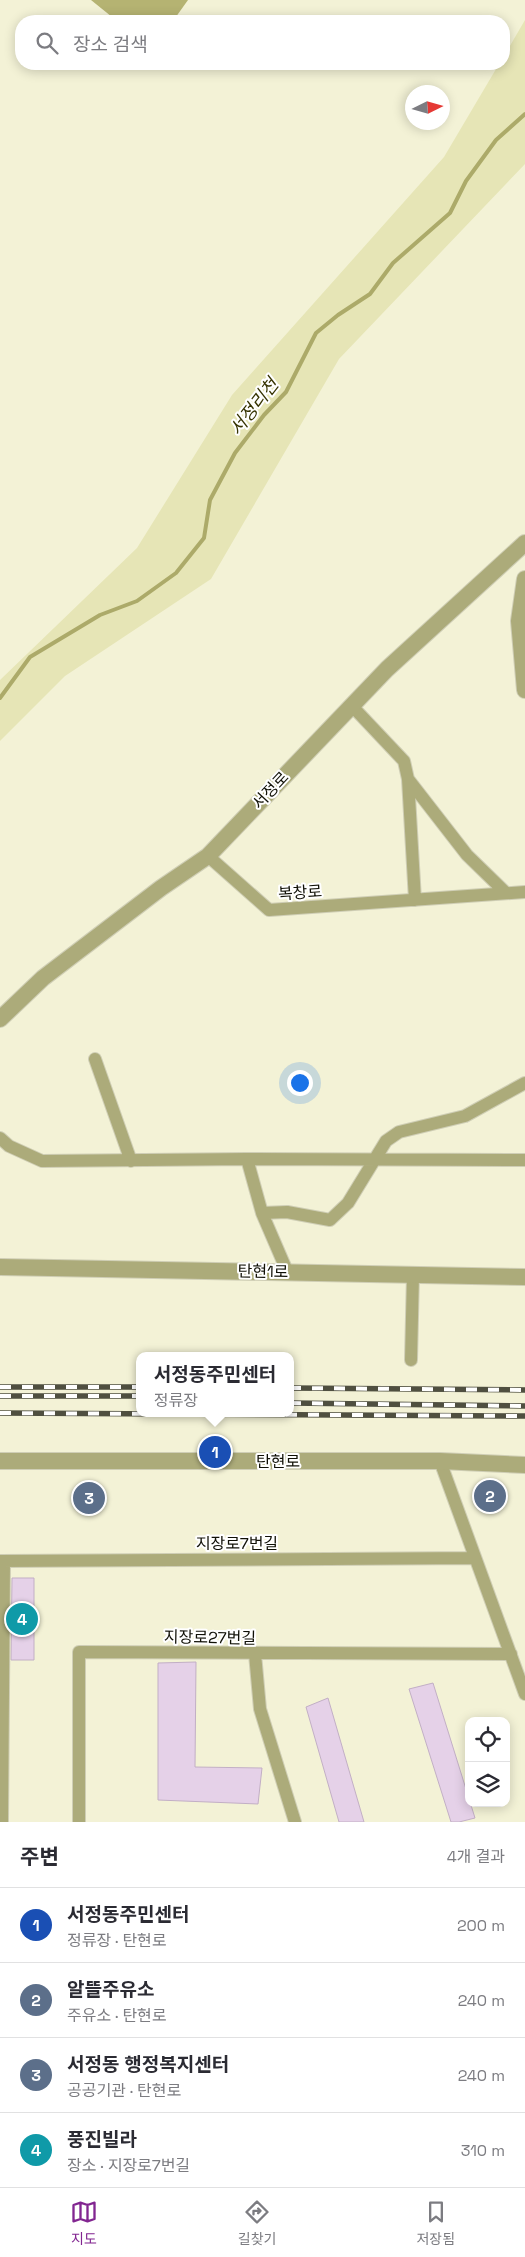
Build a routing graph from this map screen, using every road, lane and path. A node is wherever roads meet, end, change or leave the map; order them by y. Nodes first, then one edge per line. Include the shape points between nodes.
1 (525, 544) edge
2 (525, 579) edge
3 (525, 690) edge
4 (352, 706) junction
5 (408, 779) junction
6 (208, 856) junction
7 (525, 892) edge
8 (506, 893) junction
9 (415, 900) junction
10 (0, 1019) edge
11 (95, 1058) dead end
12 (525, 1083) edge
13 (0, 1138) edge
14 (247, 1159) junction
15 (375, 1159) junction
16 (525, 1160) edge
17 (131, 1161) junction
18 (262, 1213) junction
19 (0, 1267) edge
20 (286, 1271) junction
21 (413, 1274) junction
22 (525, 1277) edge
23 (411, 1360) dead end
24 (0, 1461) edge
25 (440, 1461) junction
26 (525, 1465) edge
27 (475, 1558) junction
28 (2, 1561) edge
29 (255, 1654) junction
30 (511, 1654) junction
31 (524, 1688) edge
32 (2, 1822) edge
33 (79, 1822) edge
34 (295, 1822) edge

1 - 4 street, 서정로 via 387,669
2 - 3 street via 519,621
4 - 5 street via 404,760
4 - 6 street, 서정로
5 - 8 street via 466,855
5 - 9 street
6 - 9 street, 복창로 via 269,910
6 - 10 street, 서정로 via 43,978
7 - 8 street, 복창로
8 - 9 street, 복창로
11 - 17 street
12 - 15 street via 465,1116 398,1132 386,1141
13 - 17 street via 9,1146 42,1161
14 - 15 street
14 - 17 street
14 - 18 street
15 - 16 street
15 - 18 street via 348,1203 330,1220 287,1212
18 - 20 street
19 - 20 street, 탄현1로
20 - 21 street, 탄현1로
21 - 22 street, 탄현1로
21 - 23 street
24 - 25 street, 탄현로
25 - 26 street, 탄현로
25 - 27 street
27 - 28 street, 지장로7번길
27 - 30 street
28 - 32 street
29 - 30 street, 지장로27번길
29 - 33 street, 지장로27번길 via 79,1652
29 - 34 street via 260,1709
30 - 31 street

